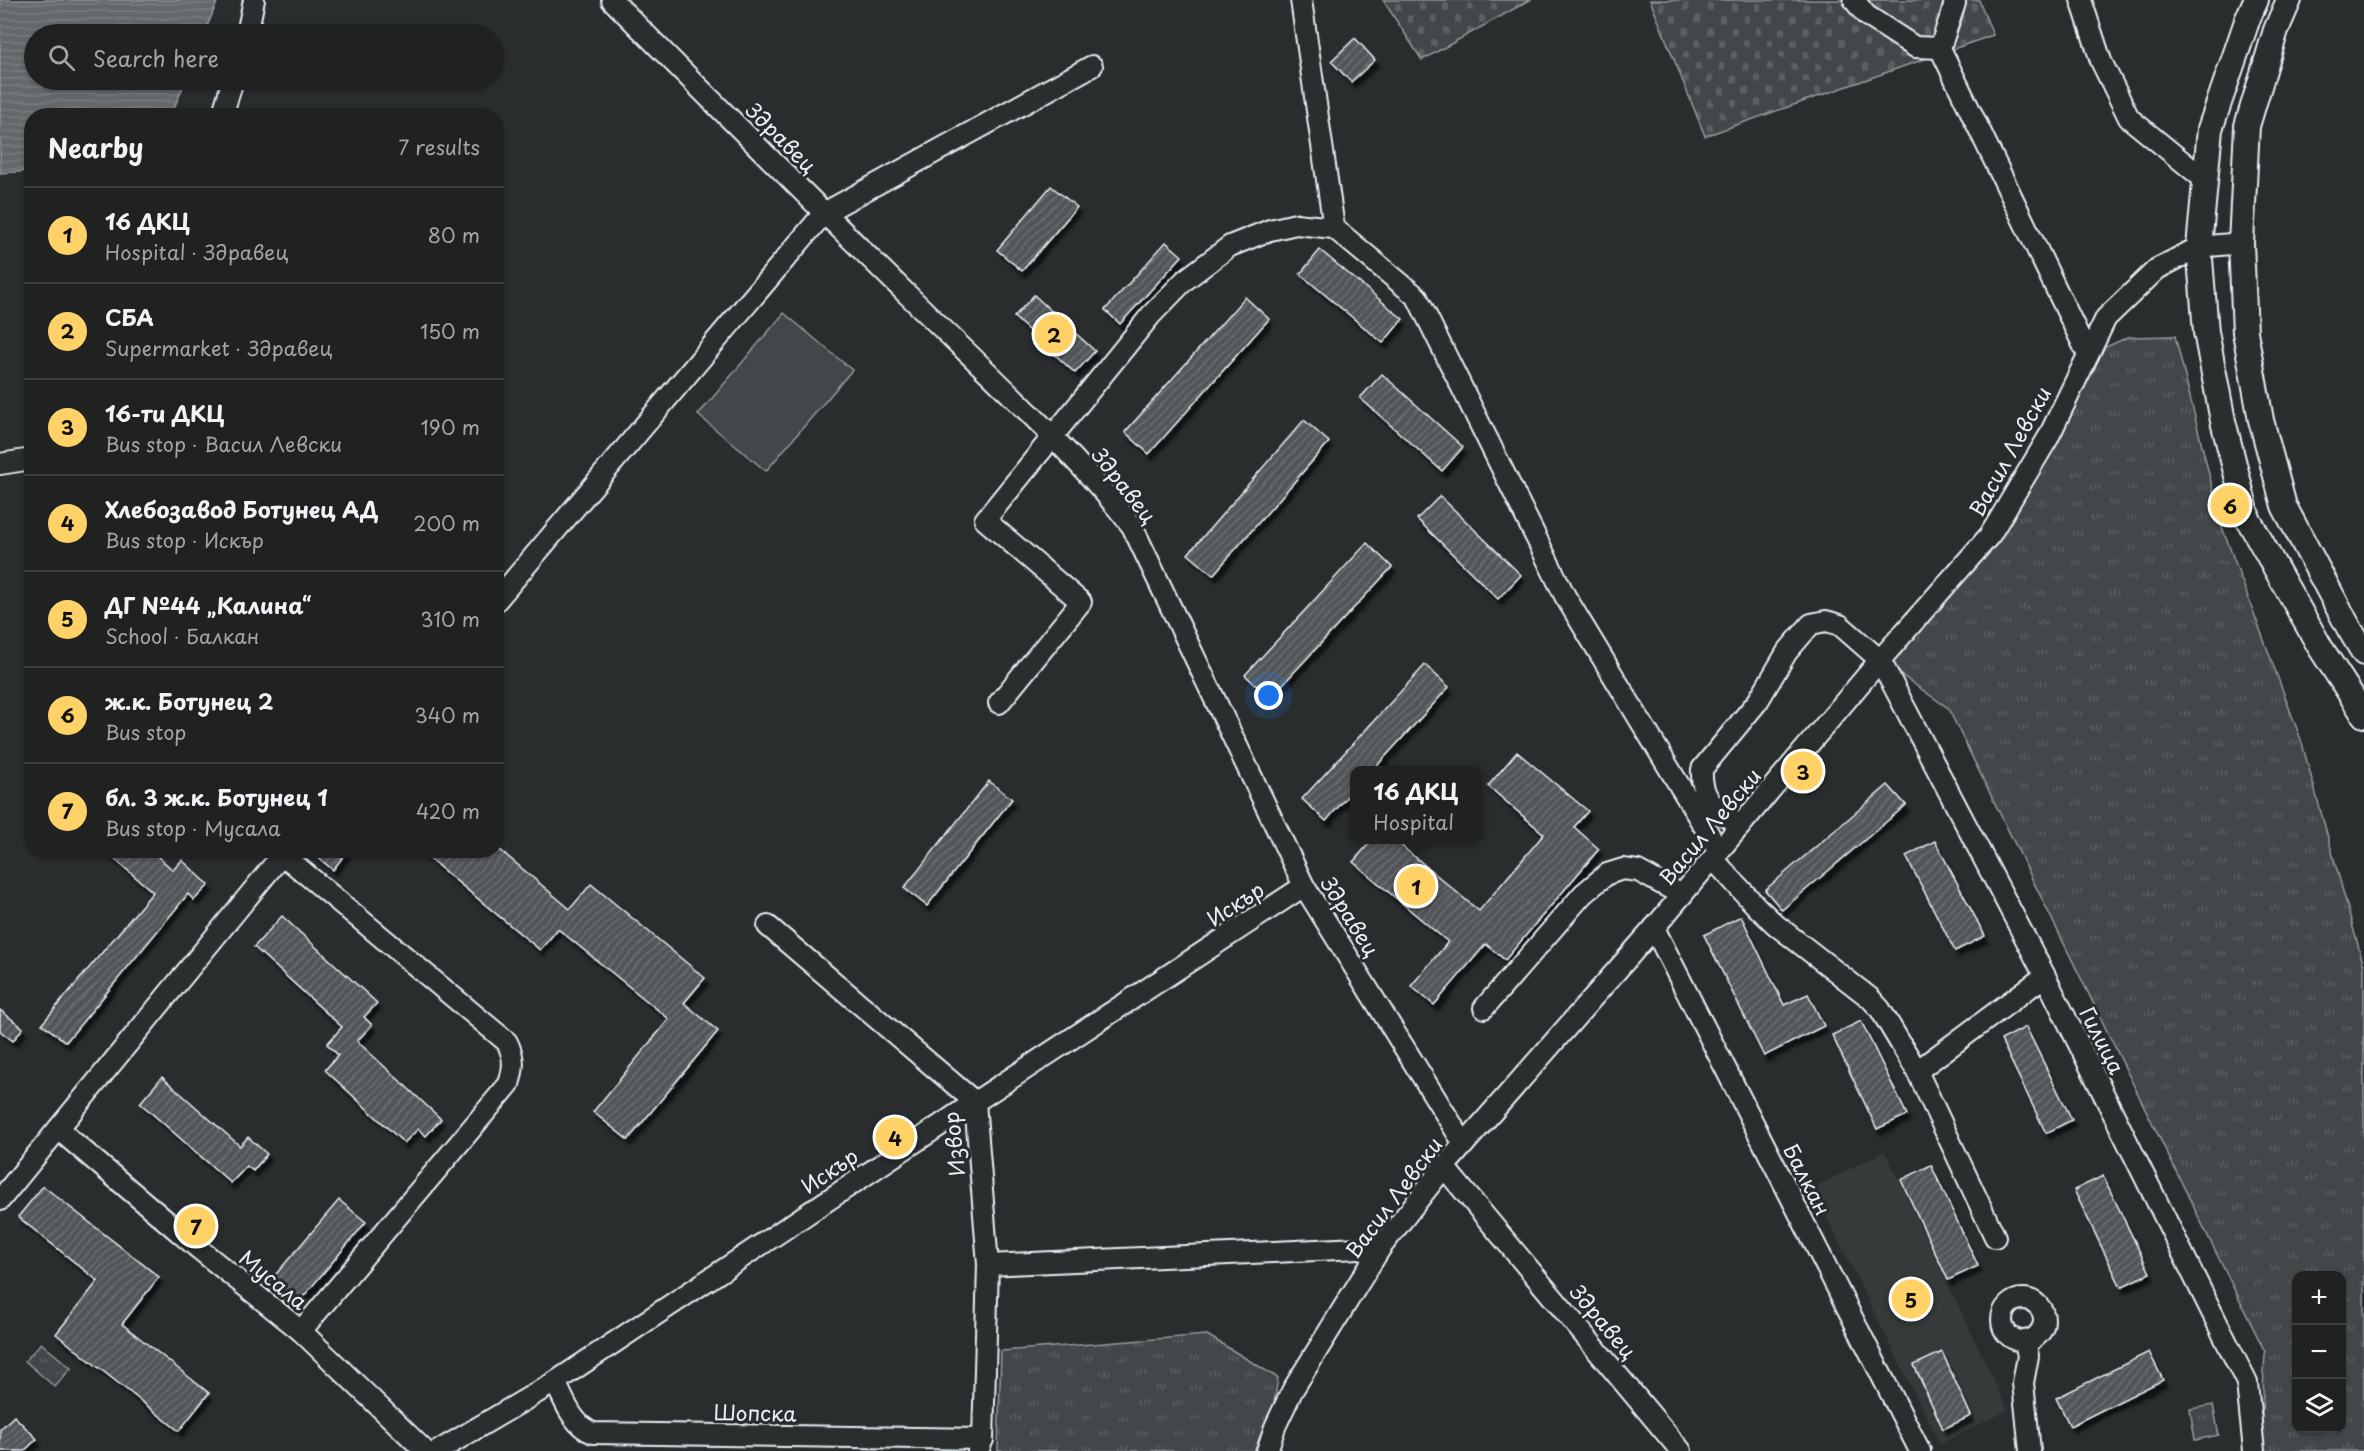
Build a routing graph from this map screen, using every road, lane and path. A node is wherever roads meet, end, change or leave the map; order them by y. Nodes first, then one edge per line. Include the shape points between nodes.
1 (254, 0) edge
2 (612, 0) edge
3 (1301, 0) edge
4 (1854, 0) edge
5 (1954, 0) edge
6 (2081, 0) edge
7 (2256, 0) edge
8 (2289, 0) edge
9 (249, 24) edge
10 (1940, 48) junction
11 (1092, 66) dead end
12 (230, 90) edge
13 (224, 108) edge
14 (2205, 180) junction
15 (824, 213) junction
16 (1334, 228) junction
17 (2241, 243) junction
18 (2199, 247) junction
19 (2088, 355) junction
20 (1053, 437) junction
21 (24, 460) edge
22 (0, 464) edge
23 (504, 592) edge
24 (2364, 652) edge
25 (1880, 660) junction
26 (999, 703) dead end
27 (2364, 715) edge
28 (1740, 826) junction
29 (1716, 855) junction
30 (280, 858) edge
31 (290, 858) edge
32 (1304, 886) junction
33 (1682, 894) junction
34 (768, 926) dead end
35 (1654, 928) junction
36 (2045, 976) junction
37 (1484, 1008) dead end
38 (1917, 1071) junction
39 (975, 1102) junction
40 (58, 1129) junction
41 (1464, 1144) junction
42 (1444, 1167) junction
43 (0, 1200) edge
44 (1995, 1237) dead end
45 (1381, 1247) junction
46 (988, 1265) junction
47 (301, 1331) junction
48 (2025, 1341) dead end
49 (555, 1382) junction
50 (981, 1445) edge
51 (425, 1451) edge
52 (438, 1451) edge
53 (1268, 1451) edge
54 (1681, 1451) edge
55 (1920, 1451) edge
56 (2030, 1451) edge
57 (2254, 1451) edge

1 - 9 street
2 - 15 street, Здравец
3 - 16 street
4 - 10 street via 1866,15 1915,47
5 - 10 street
6 - 14 street via 2101,61 2129,118
7 - 14 main road via 2210,129
8 - 17 main road via 2247,126
10 - 19 street
11 - 15 street
12 - 13 street
14 - 18 main road
15 - 20 street, Здравец
15 - 23 street
16 - 20 street via 1296,224 1230,246 1185,280 1151,315
16 - 29 street via 1417,297 1565,596
17 - 18 street
17 - 24 main road via 2245,332 2261,420 2284,506
18 - 19 street, Васил Левски via 2157,268 2106,318
18 - 27 main road via 2206,332 2248,519 2320,647
19 - 25 street, Васил Левски via 2048,438 1990,535
20 - 26 street via 985,520 1081,602
20 - 32 street, Здравец via 1098,483 1132,526
21 - 22 street
25 - 28 street, Васил Левски
25 - 28 street via 1840,625 1826,621 1811,624 1787,652 1758,701 1702,769 1701,784 1707,799
25 - 36 street, Гилица
28 - 29 street, Васил Левски
29 - 33 street, Васил Левски
29 - 38 street via 1756,908 1870,998
30 - 40 street
31 - 47 street via 507,1042 514,1056 509,1084
32 - 39 street, Искър
32 - 41 street, Здравец
33 - 35 street, Васил Левски
33 - 37 street via 1638,871 1623,868 1607,874 1584,894
34 - 39 street, Извор
35 - 41 street, Васил Левски
35 - 55 street, Балкан
36 - 38 street
36 - 57 street, Гилица via 2247,1383
38 - 44 street
39 - 46 street, Извор
39 - 49 street, Искър
40 - 43 street
40 - 47 street, Мусала via 198,1250
41 - 42 street, Васил Левски
42 - 45 street, Васил Левски
42 - 54 street, Здравец
45 - 46 street
45 - 53 street, Васил Левски via 1292,1391
46 - 50 street, Извор
47 - 51 street, Мусала
48 - 56 street via 2028,1356 2023,1383
49 - 50 street, Шопска via 575,1420 593,1434
49 - 52 street, Искър

